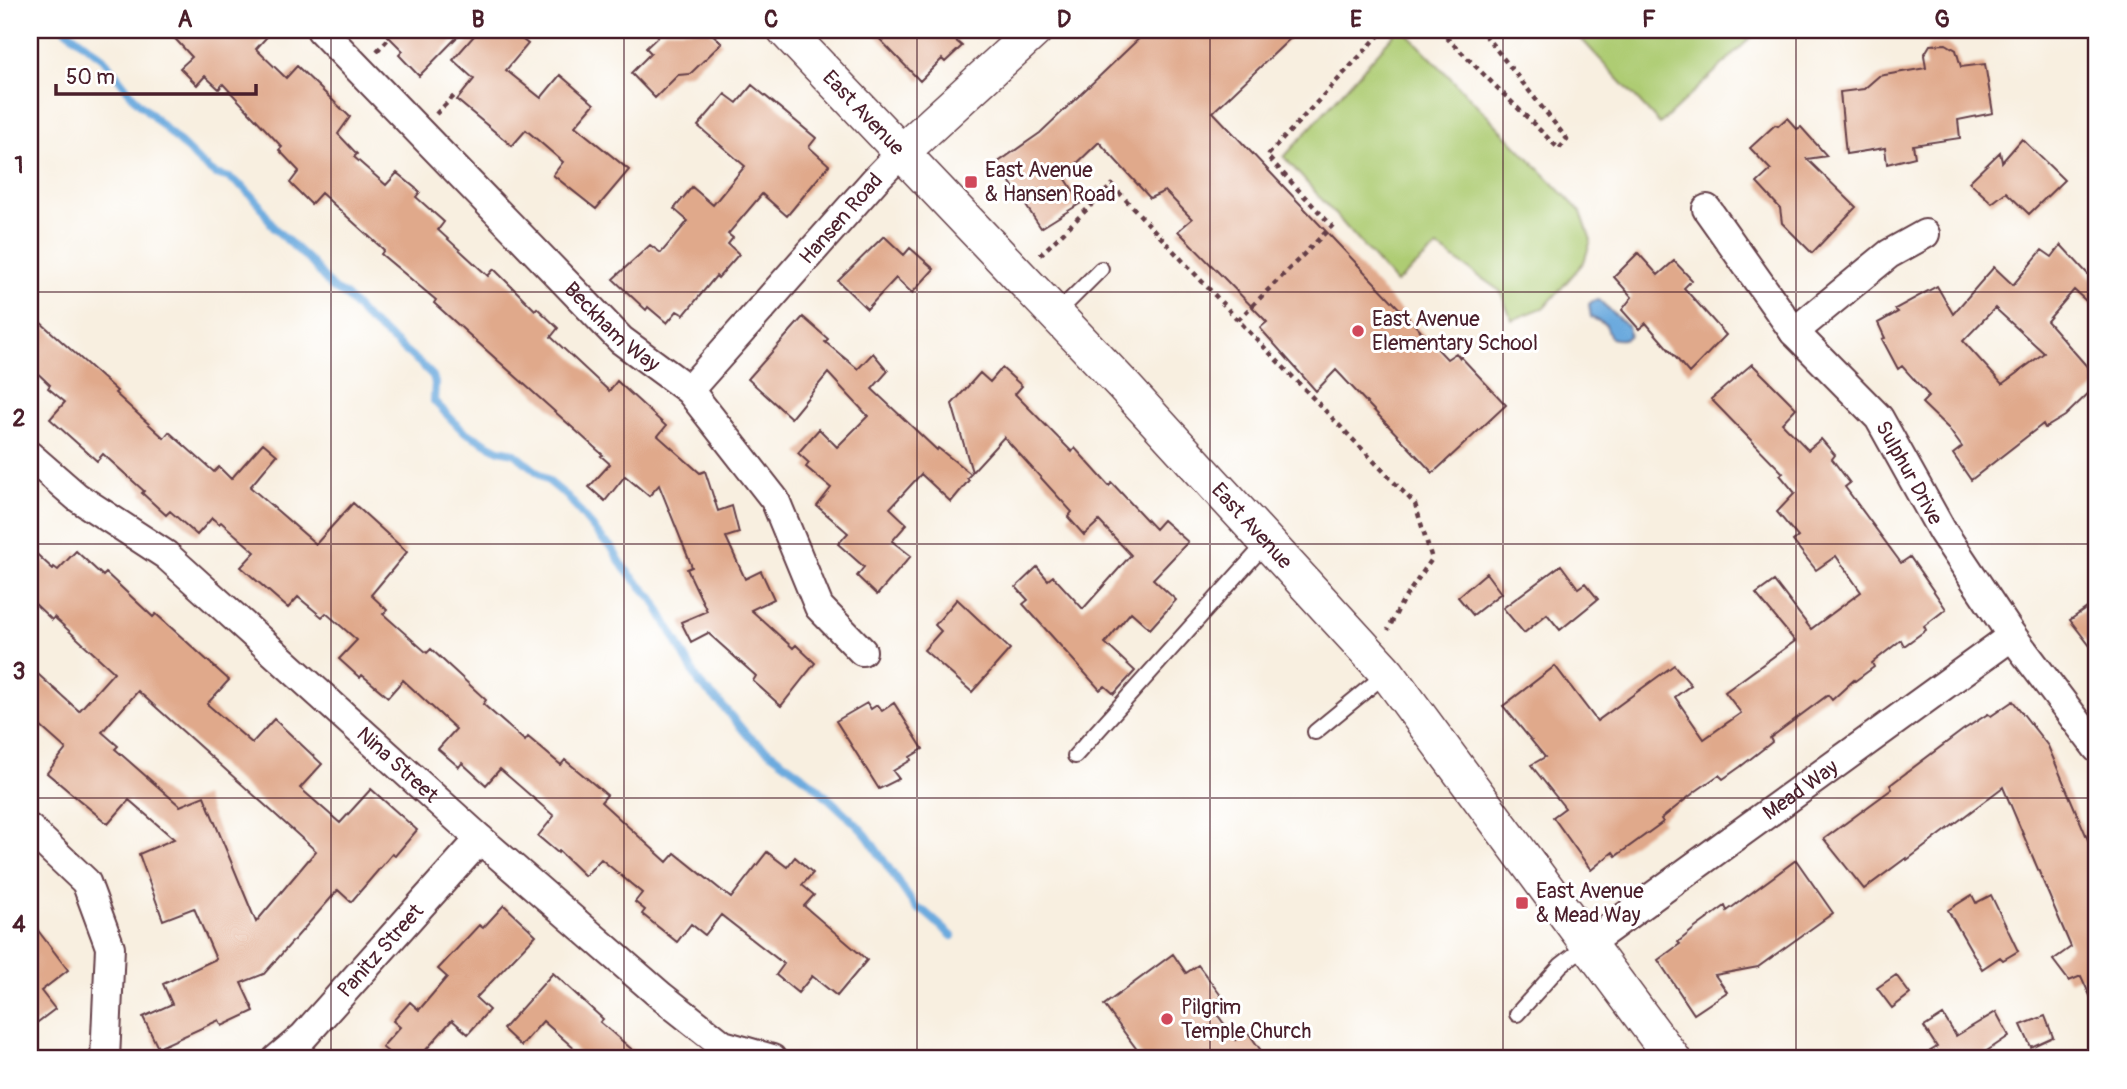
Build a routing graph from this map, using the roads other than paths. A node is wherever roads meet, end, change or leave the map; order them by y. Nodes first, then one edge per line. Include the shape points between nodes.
1 (321, 30) edge
2 (785, 30) edge
3 (1035, 30) edge
4 (902, 152) junction
5 (1707, 209) dead end
6 (1925, 234) dead end
7 (1101, 269) dead end
8 (1056, 314) junction
9 (1794, 332) junction
10 (689, 390) junction
11 (30, 456) edge
12 (1267, 541) junction
13 (2012, 636) junction
14 (862, 651) dead end
15 (1387, 673) junction
16 (1314, 732) dead end
17 (2097, 748) edge
18 (1075, 756) dead end
19 (30, 829) edge
20 (480, 839) junction
21 (1590, 943) junction
22 (1517, 1014) dead end
23 (1671, 1058) edge
24 (105, 1059) edge
25 (277, 1059) edge
26 (772, 1059) edge

1 - 10 street, Beckham Way via 621,340
2 - 4 street, East Avenue
3 - 4 street, Hansen Road
4 - 8 street, East Avenue
4 - 10 street, Hansen Road
5 - 9 street, Sulphur Drive
6 - 9 street via 1889,254
7 - 8 lane
8 - 12 street, East Avenue
9 - 13 street, Sulphur Drive via 1879,418 1942,531
10 - 14 street, Beckham Way via 775,500 819,607
11 - 20 street, Nina Street via 77,497 166,555
12 - 15 street, East Avenue
12 - 18 lane
13 - 17 street, Sulphur Drive
13 - 21 street, Mead Way
15 - 16 lane
15 - 21 street, East Avenue
19 - 24 street via 86,882 110,947
20 - 25 street, Panitz Street via 303,1037
20 - 26 street, Nina Street via 723,1045
21 - 22 lane via 1561,965
21 - 23 street, East Avenue

